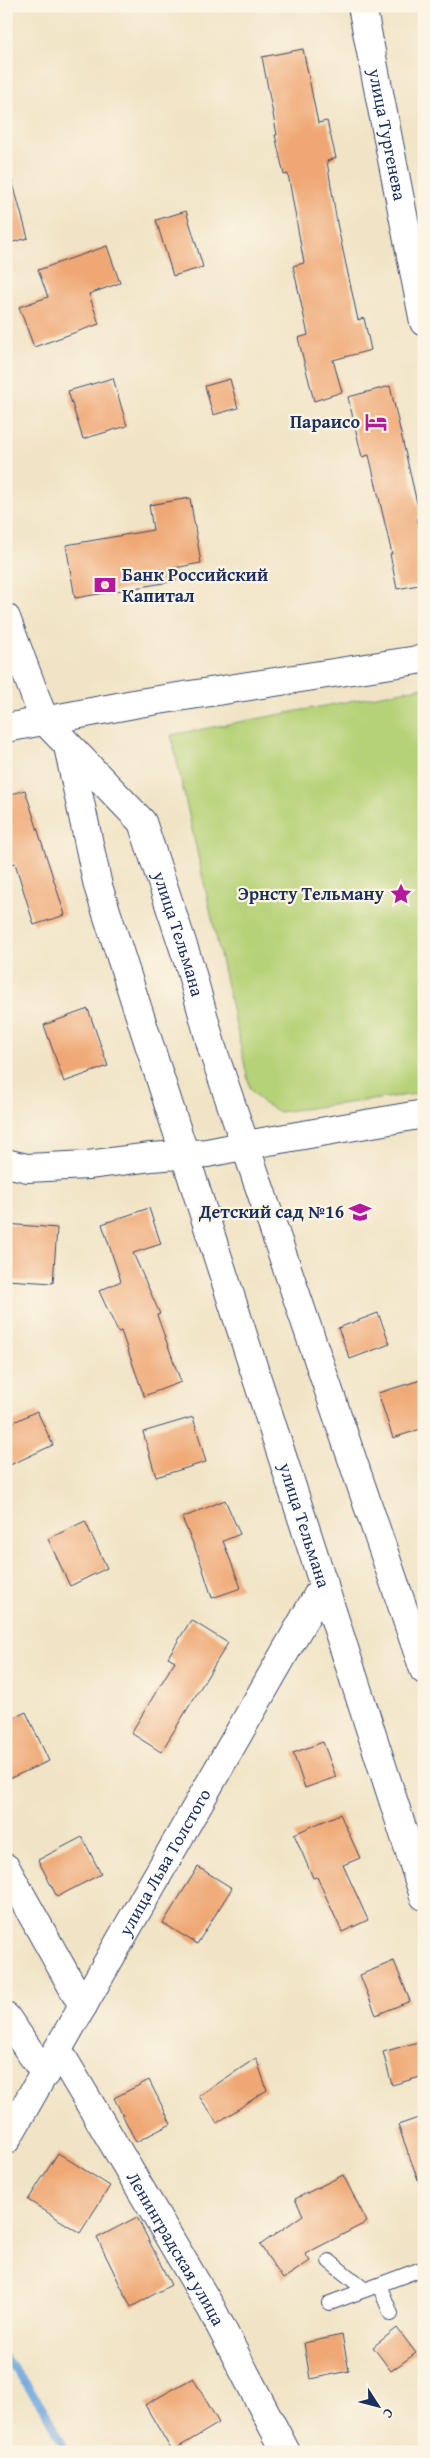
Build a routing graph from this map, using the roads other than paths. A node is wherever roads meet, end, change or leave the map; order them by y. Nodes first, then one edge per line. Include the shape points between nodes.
1 (362, 6) edge
2 (424, 322) edge
3 (6, 618) edge
4 (424, 659) edge
5 (44, 720) junction
6 (6, 728) edge
7 (68, 746) junction
8 (424, 1114) edge
9 (245, 1146) junction
10 (186, 1155) junction
11 (6, 1162) edge
12 (324, 1584) junction
13 (424, 1670) edge
14 (6, 1868) edge
15 (424, 1896) edge
16 (83, 2006) junction
17 (6, 2018) edge
18 (58, 2050) junction
19 (45, 2074) junction
20 (6, 2140) edge
21 (330, 2261) dead end
22 (424, 2268) edge
23 (379, 2285) junction
24 (365, 2290) junction
25 (330, 2303) dead end
26 (391, 2314) dead end
27 (286, 2452) edge

1 - 2 street, улица Тургенева
3 - 5 street, улица Тельмана
4 - 5 street
5 - 6 street
5 - 7 street, улица Тельмана
7 - 9 street, улица Тельмана via 142,822
7 - 10 street, улица Тельмана via 98,886
8 - 9 street
9 - 10 street
9 - 13 street, улица Тельмана
10 - 11 street via 27,1168
10 - 12 street, улица Тельмана
12 - 15 street, улица Тельмана
12 - 16 street, улица Льва Толстого
14 - 16 street
16 - 18 street, улица Льва Толстого
17 - 19 street
18 - 19 street, улица Льва Толстого
18 - 27 street, Ленинградская улица via 211,2308
19 - 20 street, улица Льва Толстого
21 - 24 lane
22 - 23 lane
23 - 24 lane
23 - 26 lane
24 - 25 lane

